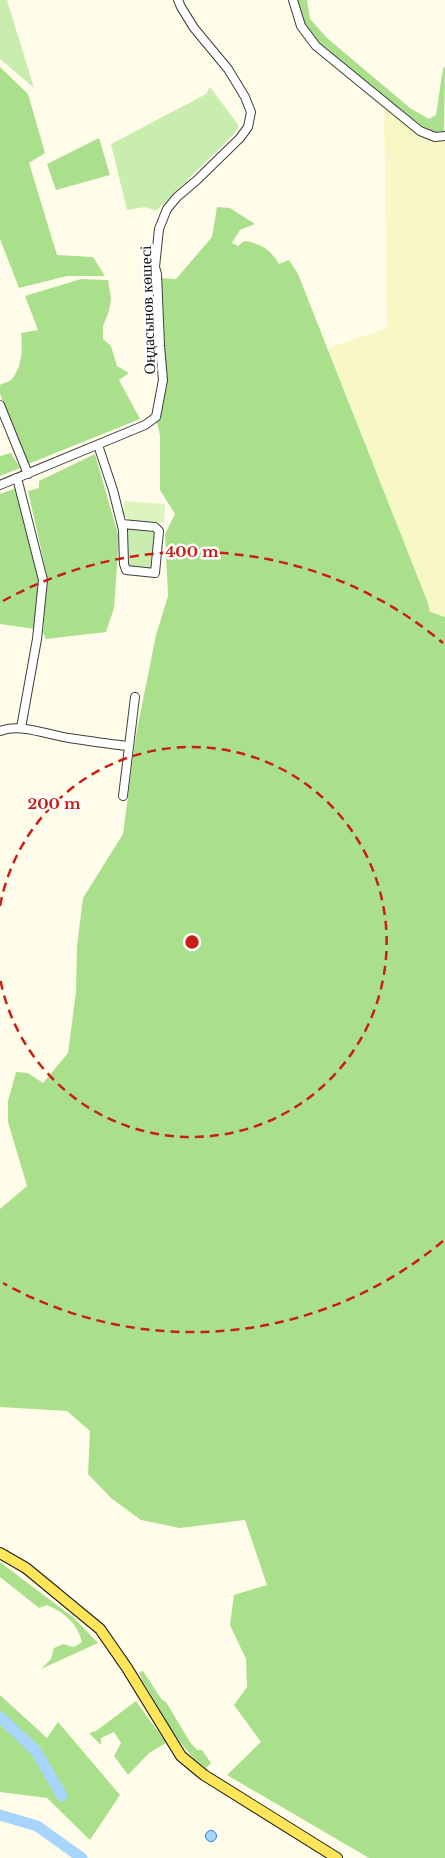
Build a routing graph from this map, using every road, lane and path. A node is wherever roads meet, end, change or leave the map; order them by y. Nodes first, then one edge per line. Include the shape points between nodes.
1 (178, 0) edge
2 (293, 0) edge
3 (445, 136) edge
4 (0, 405) edge
5 (98, 445) junction
6 (28, 474) junction
7 (17, 478) junction
8 (0, 485) edge
9 (122, 524) junction
10 (135, 697) dead end
11 (21, 728) junction
12 (0, 731) edge
13 (128, 746) junction
14 (123, 796) dead end
15 (0, 1553) edge
16 (337, 1858) edge

1 - 5 street, Оңдасынов көшесі via 194,28 228,69 251,112 248,127 240,138 177,197 161,221 155,267 163,380 156,417
2 - 3 street via 301,26 316,46 420,131 435,137
4 - 6 street
5 - 6 street, Оңдасынов көшесі
5 - 9 street
6 - 7 street, Оңдасынов көшесі
7 - 8 street, Оңдасынов көшесі
7 - 11 street via 43,580 37,639
9 - 9 street via 126,570 155,573 159,531 154,527
10 - 13 street
11 - 12 street
11 - 13 street
13 - 14 street
15 - 16 main road via 26,1568 100,1630 181,1756 204,1775

